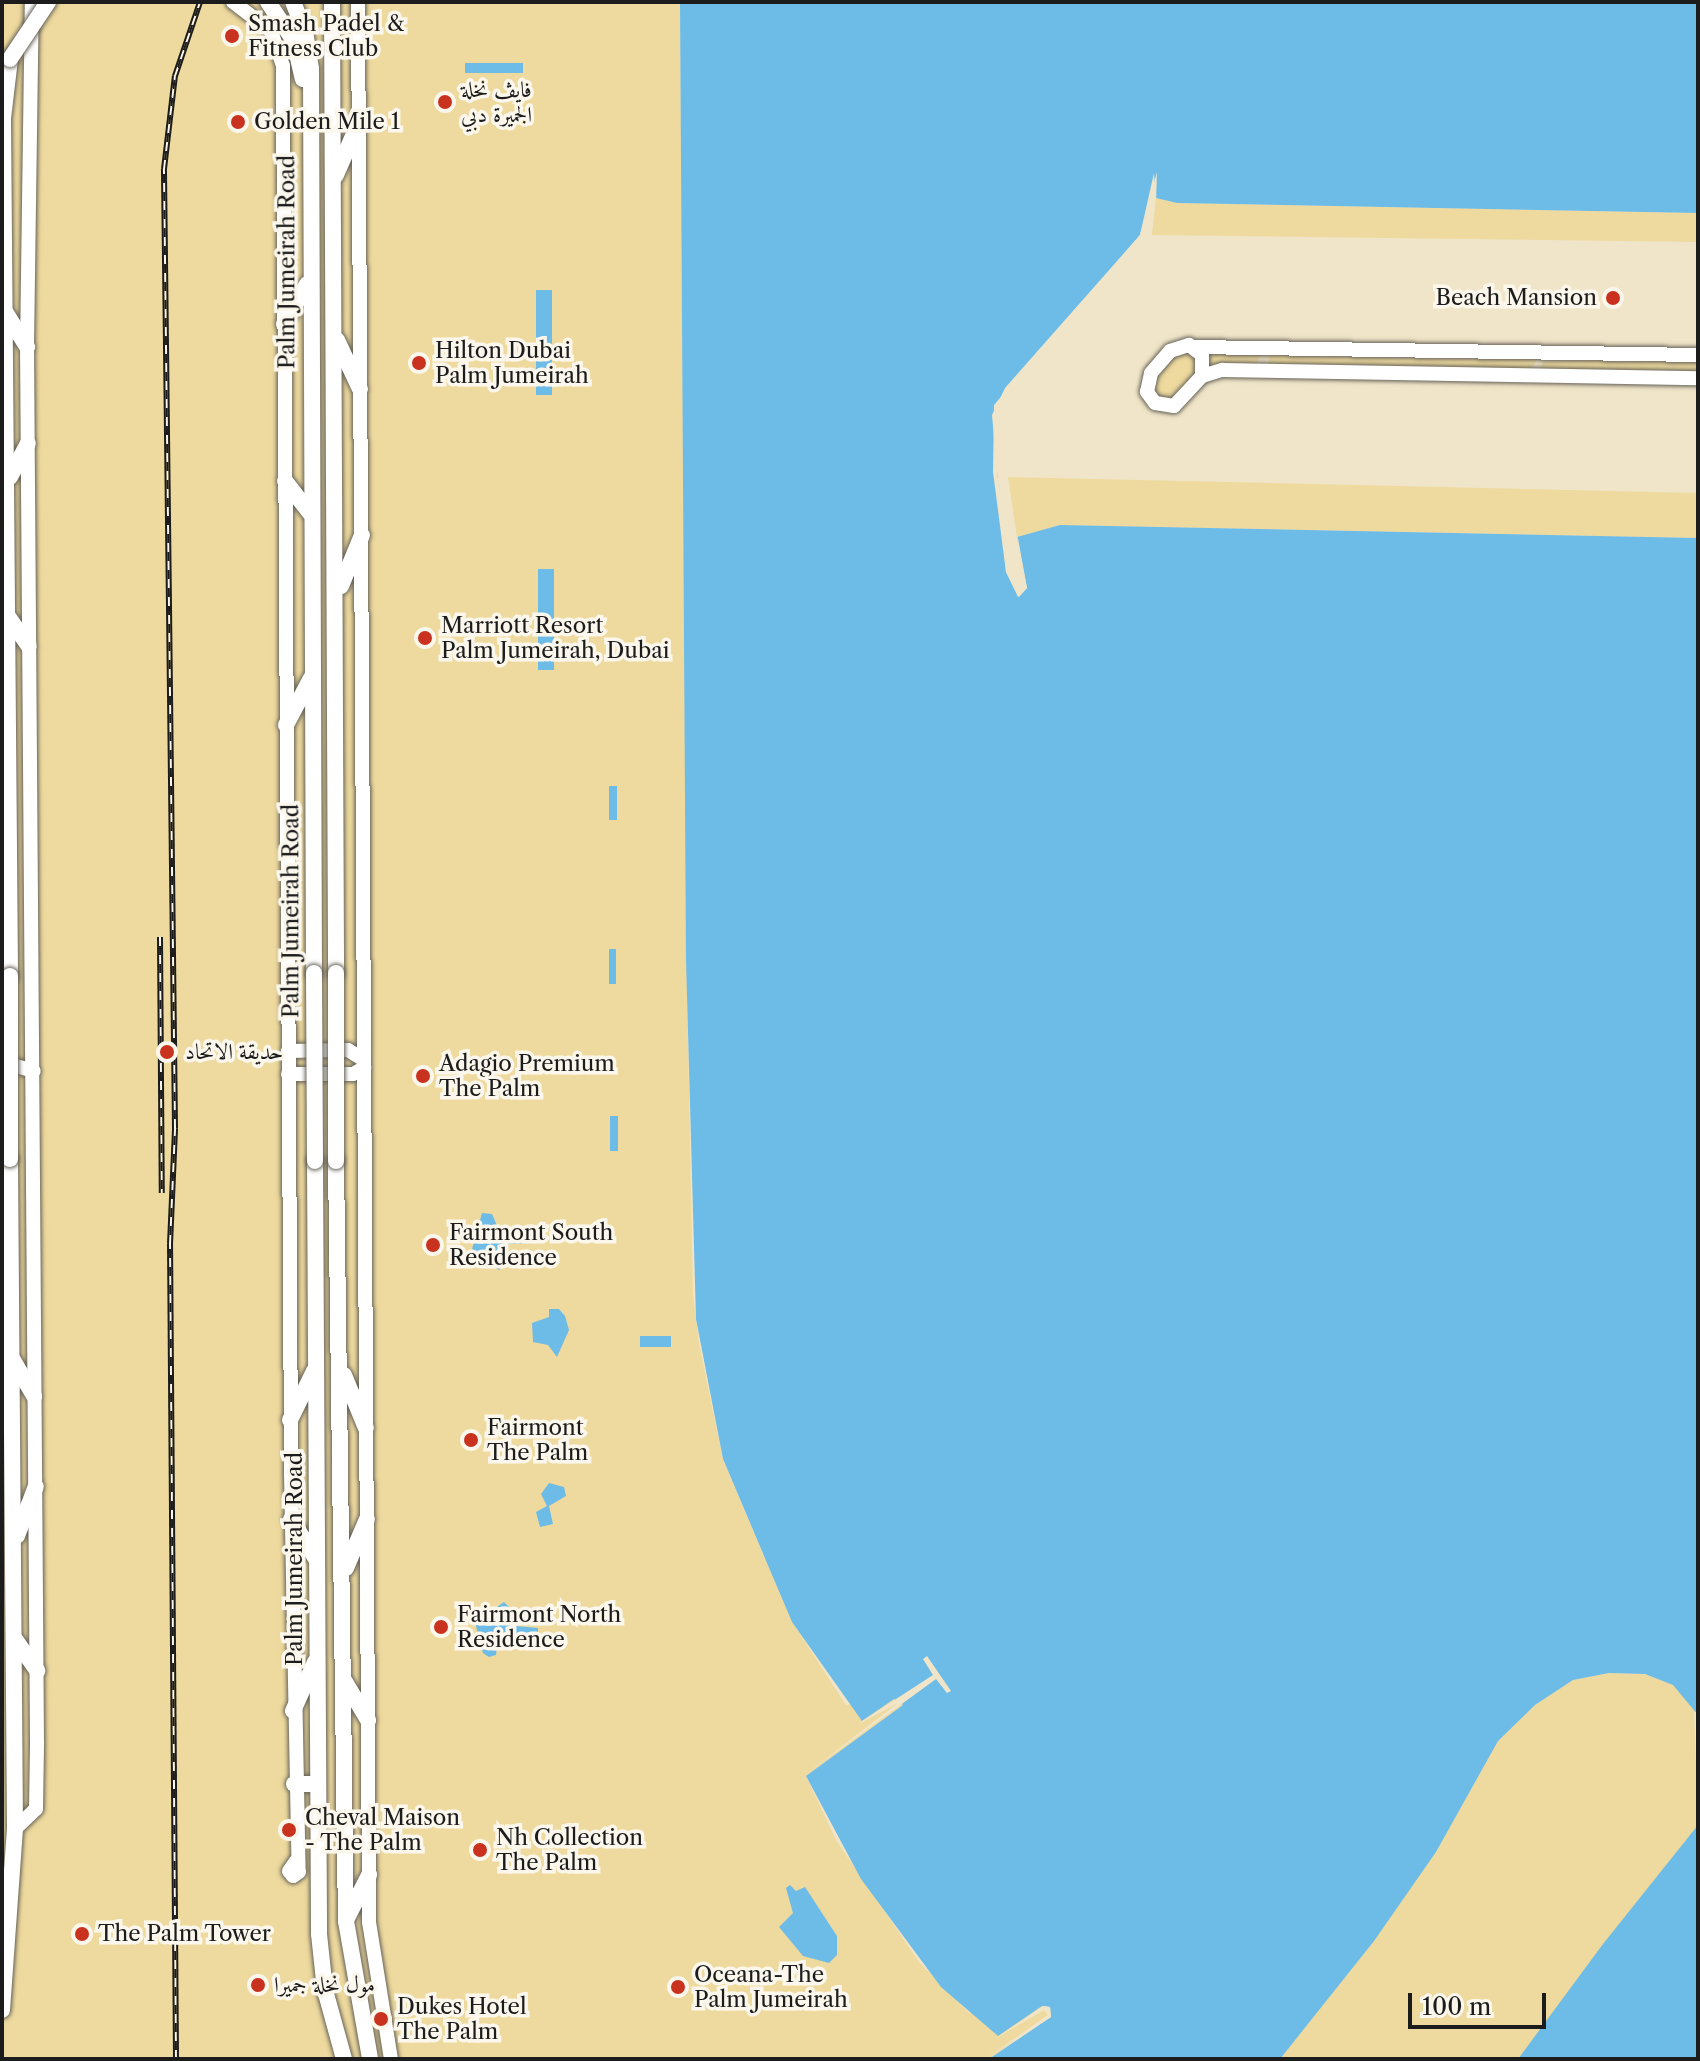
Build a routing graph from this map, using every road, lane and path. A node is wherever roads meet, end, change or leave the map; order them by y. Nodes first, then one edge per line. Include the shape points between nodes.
1 (34, 2) edge
2 (48, 2) edge
3 (233, 2) edge
4 (293, 2) edge
5 (332, 2) edge
6 (358, 2) edge
7 (272, 7) edge
8 (10, 59) junction
9 (359, 122) junction
10 (309, 145) junction
11 (3, 160) edge
12 (334, 180) junction
13 (308, 283) junction
14 (6, 312) junction
15 (284, 324) junction
16 (334, 333) junction
17 (27, 347) junction
18 (1194, 347) junction
19 (1297, 348) junction
20 (1612, 352) junction
21 (1698, 355) edge
22 (1263, 371) junction
23 (1473, 374) junction
24 (1538, 375) junction
25 (1202, 376) junction
26 (1573, 376) junction
27 (1698, 378) edge
28 (1458, 384) dead end
29 (1587, 387) dead end
30 (360, 389) junction
31 (28, 443) junction
32 (285, 481) junction
33 (7, 482) junction
34 (310, 513) junction
35 (362, 535) junction
36 (337, 594) junction
37 (7, 615) junction
38 (29, 646) junction
39 (311, 677) junction
40 (286, 725) junction
41 (288, 1051) junction
42 (2, 1062) edge
43 (364, 1064) junction
44 (34, 1071) junction
45 (288, 1074) junction
46 (35, 1089) junction
47 (2, 1096) edge
48 (11, 1357) junction
49 (339, 1365) junction
50 (316, 1366) junction
51 (34, 1396) junction
52 (290, 1420) junction
53 (366, 1428) junction
54 (36, 1486) junction
55 (291, 1519) junction
56 (367, 1519) junction
57 (14, 1545) junction
58 (317, 1561) junction
59 (342, 1577) junction
60 (14, 1639) junction
61 (317, 1657) junction
62 (37, 1671) junction
63 (342, 1677) junction
64 (293, 1711) junction
65 (368, 1720) junction
66 (294, 1784) junction
67 (318, 1784) junction
68 (15, 1829) junction
69 (296, 1861) dead end
70 (369, 1875) junction
71 (7, 1909) edge
72 (346, 1921) junction
73 (2, 2010) edge
74 (344, 2059) edge
75 (370, 2059) edge
76 (391, 2059) edge

1 - 8 main road
1 - 17 street
2 - 8 main road, bridge
3 - 15 street via 264,22 282,59
4 - 10 main road, Palm Jumeirah Road via 310,56
5 - 12 main road, Palm Jumeirah Road
6 - 9 street
7 - 10 main road via 300,63
8 - 11 main road
9 - 12 main road
9 - 30 street
10 - 13 main road, Palm Jumeirah Road
11 - 14 main road
12 - 16 main road, Palm Jumeirah Road
13 - 15 main road
13 - 34 main road, Palm Jumeirah Road
14 - 17 main road
14 - 33 main road
15 - 32 street
16 - 30 main road
16 - 36 main road, Palm Jumeirah Road
17 - 31 street
18 - 19 street
18 - 25 street via 1204,360
18 - 25 street via 1170,351 1151,373 1147,392 1155,403 1174,406
19 - 20 street
19 - 22 street via 1263,353
20 - 21 street
20 - 24 street via 1597,359 1537,359 1533,367
22 - 23 street
22 - 25 street via 1216,370
23 - 24 street
23 - 28 street
24 - 26 street
26 - 27 street
26 - 29 street
30 - 35 street
31 - 33 main road
31 - 38 street
32 - 34 main road
32 - 40 street
33 - 37 main road
34 - 39 main road, Palm Jumeirah Road
35 - 36 main road
35 - 43 street
36 - 49 main road, Palm Jumeirah Road, bridge
37 - 38 main road
37 - 48 main road, bridge
38 - 44 street
39 - 40 main road
39 - 50 main road, Palm Jumeirah Road, bridge
40 - 41 street
41 - 43 street via 348,1050
41 - 45 street
42 - 44 street
43 - 45 street via 353,1074
43 - 53 street
44 - 46 street
45 - 52 street
46 - 47 street
46 - 51 street
48 - 51 main road
48 - 57 main road
49 - 53 main road
49 - 59 main road, Palm Jumeirah Road
50 - 52 main road
50 - 58 main road, Palm Jumeirah Road
51 - 54 street
52 - 55 street
53 - 56 street
54 - 57 main road
54 - 62 street
55 - 58 main road
55 - 64 street
56 - 59 main road
56 - 65 street
57 - 60 main road
58 - 61 main road, Palm Jumeirah Road
59 - 63 main road, Palm Jumeirah Road
60 - 62 main road
60 - 68 main road
61 - 64 main road
61 - 67 main road, Palm Jumeirah Road
62 - 68 street via 36,1809
63 - 65 main road
63 - 72 main road, Palm Jumeirah Road
64 - 66 street
65 - 70 street
66 - 67 main road
66 - 69 street
67 - 74 main road, Palm Jumeirah Road via 320,1953
68 - 71 main road
70 - 72 main road
70 - 76 street via 374,1978
71 - 73 main road
72 - 75 main road, Palm Jumeirah Road

